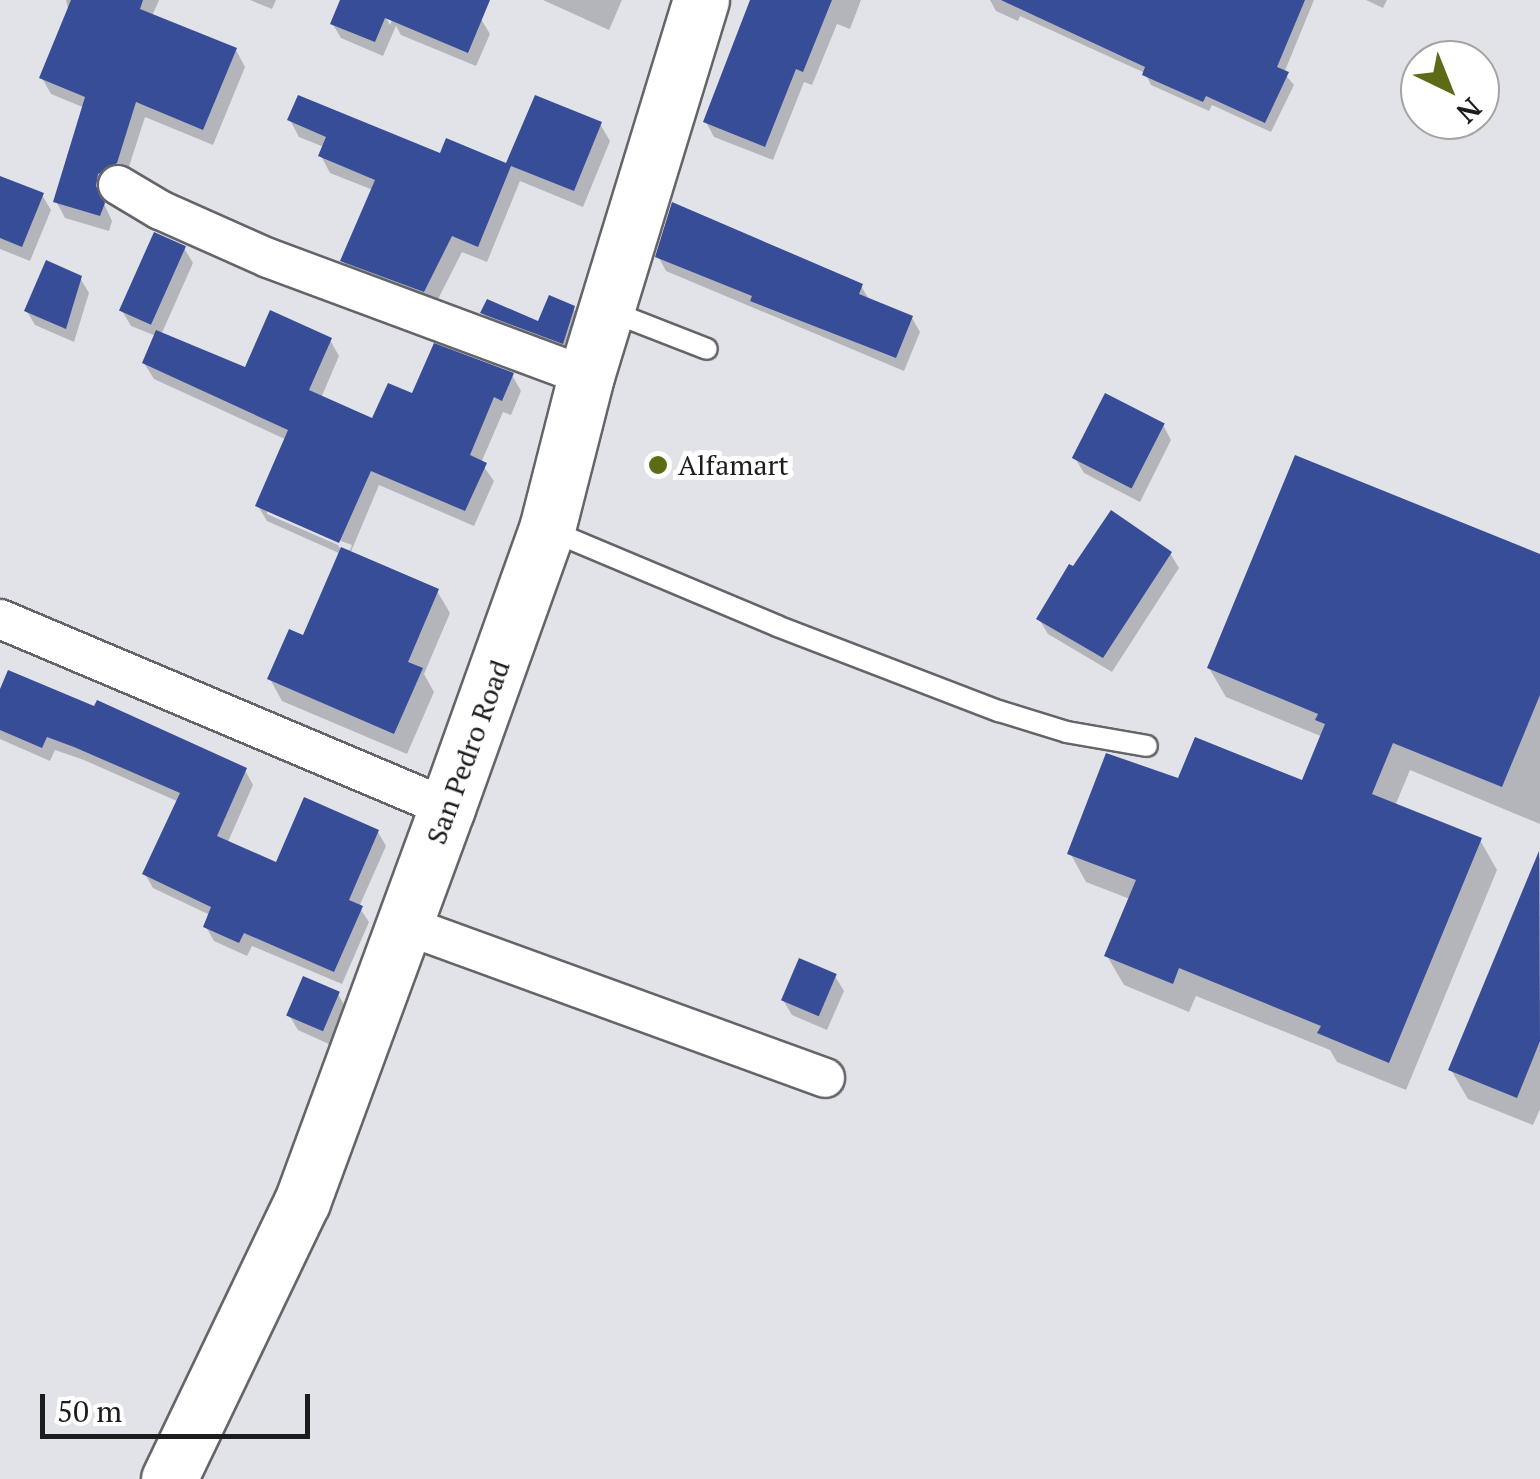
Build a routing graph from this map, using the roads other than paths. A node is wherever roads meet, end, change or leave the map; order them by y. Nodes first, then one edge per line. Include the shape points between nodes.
1 (701, 0) edge
2 (118, 186) dead end
3 (607, 310) junction
4 (707, 349) dead end
5 (586, 376) junction
6 (547, 529) junction
7 (0, 619) edge
8 (1147, 746) dead end
9 (448, 808) junction
10 (405, 925) junction
11 (825, 1078) dead end
12 (168, 1479) edge

1 - 3 street, San Pedro Road
2 - 5 street via 268,258
3 - 4 lane
3 - 5 street, San Pedro Road
5 - 6 street, San Pedro Road
6 - 8 lane via 999,711
6 - 9 street, San Pedro Road
7 - 9 street
9 - 10 street, San Pedro Road
10 - 11 street
10 - 12 street, San Pedro Road via 302,1202

